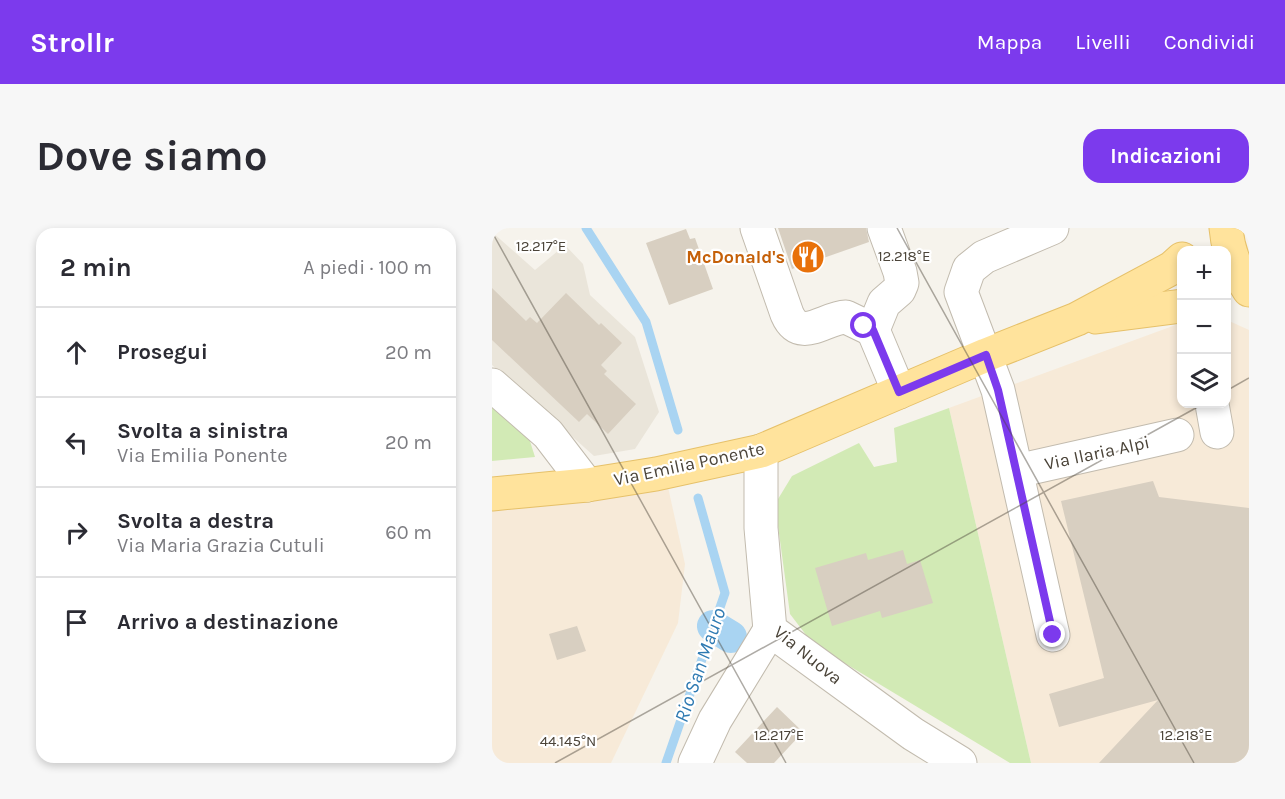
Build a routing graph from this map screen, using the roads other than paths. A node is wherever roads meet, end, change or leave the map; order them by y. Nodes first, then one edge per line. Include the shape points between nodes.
1 (757, 228) edge
2 (884, 228) edge
3 (1052, 228) edge
4 (1212, 228) edge
5 (1226, 228) edge
6 (1194, 246) edge
7 (1177, 264) edge
8 (1249, 290) edge
9 (891, 297) junction
10 (1231, 306) edge
11 (1177, 307) edge
12 (1249, 309) edge
13 (840, 317) junction
14 (1077, 319) junction
15 (873, 330) junction
16 (986, 355) junction
17 (492, 385) edge
18 (899, 392) junction
19 (1177, 435) dead end
20 (761, 451) junction
21 (1017, 471) junction
22 (587, 485) junction
23 (492, 494) edge
24 (770, 630) junction
25 (1053, 635) dead end
26 (694, 763) edge
27 (960, 763) edge

1 - 13 street via 794,326 805,329
2 - 9 street via 902,279
3 - 16 street via 984,257 969,269 961,291
4 - 6 main road
5 - 8 main road via 1237,271
7 - 14 main road, Via Emilia Ponente
9 - 13 street
9 - 15 street via 884,303
10 - 12 main road
11 - 14 main road, Via Emilia Ponente
13 - 15 street via 851,318
14 - 16 main road, Via Emilia Ponente
15 - 18 street
16 - 18 main road, Via Emilia Ponente
16 - 21 street
17 - 22 street via 548,434
18 - 20 main road, Via Emilia Ponente
19 - 21 street, Via Ilaria Alpi
20 - 22 main road, Via Emilia Ponente
20 - 24 street, Via Nuova via 760,528
21 - 25 street
22 - 23 main road, Via Emilia Ponente
24 - 26 street via 715,720
24 - 27 street, Via Nuova via 913,734

